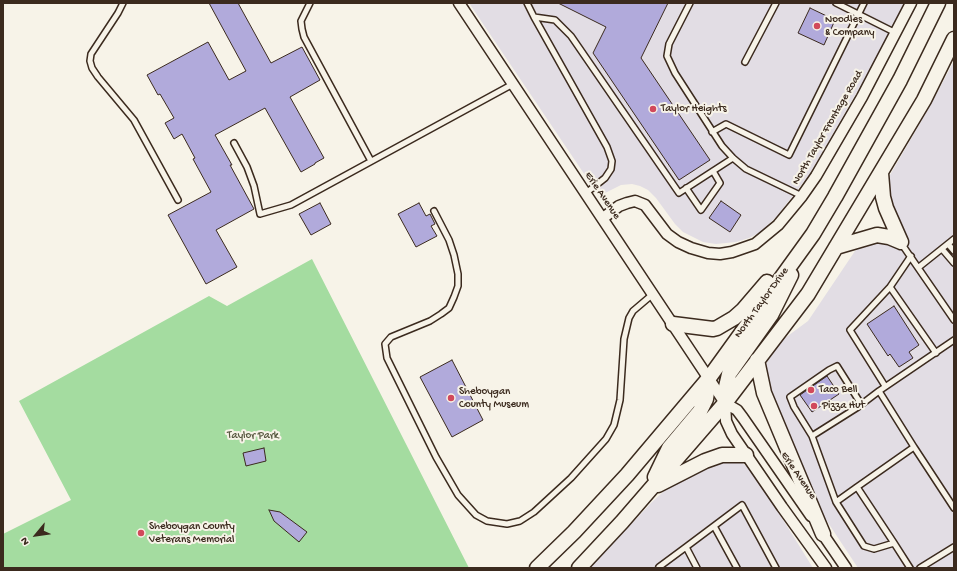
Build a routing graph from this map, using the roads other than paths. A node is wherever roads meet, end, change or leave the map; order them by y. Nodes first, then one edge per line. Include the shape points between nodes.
1 (123, 3) edge
2 (310, 3) edge
3 (459, 3) edge
4 (527, 3) edge
5 (690, 3) edge
6 (776, 3) edge
7 (836, 3) edge
8 (864, 3) edge
9 (911, 3) edge
10 (938, 3) edge
11 (858, 14) junction
12 (534, 17) junction
13 (896, 32) junction
14 (954, 38) edge
15 (745, 62) dead end
16 (513, 84) junction
17 (712, 132) junction
18 (234, 143) dead end
19 (733, 158) junction
20 (371, 161) junction
21 (713, 171) junction
22 (880, 173) junction
23 (686, 188) junction
24 (586, 192) junction
25 (802, 196) junction
26 (178, 200) dead end
27 (434, 211) dead end
28 (603, 218) junction
29 (813, 234) junction
30 (954, 240) edge
31 (901, 242) junction
32 (948, 244) junction
33 (836, 247) junction
34 (942, 249) junction
35 (954, 251) edge
36 (911, 256) junction
37 (954, 263) edge
38 (919, 267) junction
39 (890, 287) junction
40 (653, 294) junction
41 (954, 320) edge
42 (673, 324) junction
43 (954, 340) edge
44 (936, 353) junction
45 (757, 360) junction
46 (709, 378) junction
47 (885, 386) junction
48 (879, 391) junction
49 (725, 403) junction
50 (861, 404) junction
51 (812, 436) junction
52 (914, 447) junction
53 (746, 454) junction
54 (857, 487) junction
55 (651, 489) junction
56 (836, 502) junction
57 (782, 507) junction
58 (954, 508) edge
59 (714, 526) junction
60 (823, 534) junction
61 (894, 543) junction
62 (686, 547) junction
63 (954, 547) edge
64 (537, 568) edge
65 (579, 568) edge
66 (658, 568) edge
67 (697, 568) edge
68 (737, 568) edge
69 (776, 568) edge
70 (818, 568) edge
71 (826, 568) edge
72 (846, 568) edge
73 (910, 568) edge
74 (920, 568) edge

1 - 26 lane via 91,54 90,61 98,77 134,120
2 - 20 lane via 302,21 304,37
3 - 16 street, Erie Avenue
4 - 12 lane
5 - 17 lane via 669,44 667,56
6 - 15 lane
7 - 11 lane
8 - 11 lane
9 - 13 street, North Taylor Frontage Road
10 - 29 main road, North Taylor Drive via 888,100
11 - 13 lane
11 - 17 lane via 789,155 726,124
12 - 23 lane via 555,20 571,36 679,193
12 - 24 lane via 612,161 611,169 605,178
13 - 25 street, North Taylor Frontage Road via 862,97
14 - 22 main road via 924,100
16 - 20 lane
16 - 24 street, Erie Avenue
17 - 19 lane
18 - 20 lane via 254,186 260,214 291,205
19 - 21 lane
19 - 25 lane via 746,169
21 - 23 lane
21 - 23 lane via 720,183 701,210
22 - 31 main road via 886,208
22 - 33 main road
24 - 28 street, Erie Avenue
25 - 28 street, North Taylor Frontage Road via 768,235 755,244 720,254 690,248 678,242 667,234 640,202 627,202
27 - 40 lane via 454,255 458,286 449,308 430,321 391,337 385,344 387,358 458,496 476,515 487,521 507,524 520,521 534,512 571,478 606,439 614,425 620,400 624,339 629,318 633,311
28 - 40 street, Erie Avenue
29 - 42 main road via 734,318 714,329
29 - 46 main road, North Taylor Drive
29 - 49 main road via 771,315 729,374
30 - 32 lane
31 - 33 main road via 877,235
31 - 36 lane
32 - 34 lane
32 - 35 lane
33 - 45 main road via 808,294
34 - 37 lane
34 - 38 lane
36 - 38 lane
36 - 39 lane
38 - 41 lane
39 - 44 lane
39 - 47 lane via 850,330
40 - 42 street, Erie Avenue
42 - 46 street, Erie Avenue
43 - 44 lane
44 - 47 lane
45 - 49 main road
45 - 60 main road via 764,393
46 - 49 street, Erie Avenue
46 - 55 main road via 708,391 701,408 669,448
46 - 64 main road, North Taylor Drive via 627,475
47 - 48 lane
48 - 50 lane
48 - 52 lane
49 - 53 street, Erie Avenue via 726,421
49 - 55 main road
49 - 60 street, Erie Avenue via 744,418
50 - 51 lane
50 - 51 lane via 837,366 829,370 790,397
51 - 56 lane
52 - 54 lane
52 - 58 lane
53 - 55 main road via 722,455 711,459
53 - 57 street, Erie Avenue
54 - 56 lane
54 - 61 lane
55 - 65 main road
56 - 61 lane via 864,546 874,549
57 - 70 street
57 - 71 street, Erie Avenue
59 - 62 lane
59 - 68 lane
59 - 69 lane via 742,506
60 - 72 street, Erie Avenue
61 - 73 lane
62 - 66 lane
62 - 67 lane
63 - 74 lane

